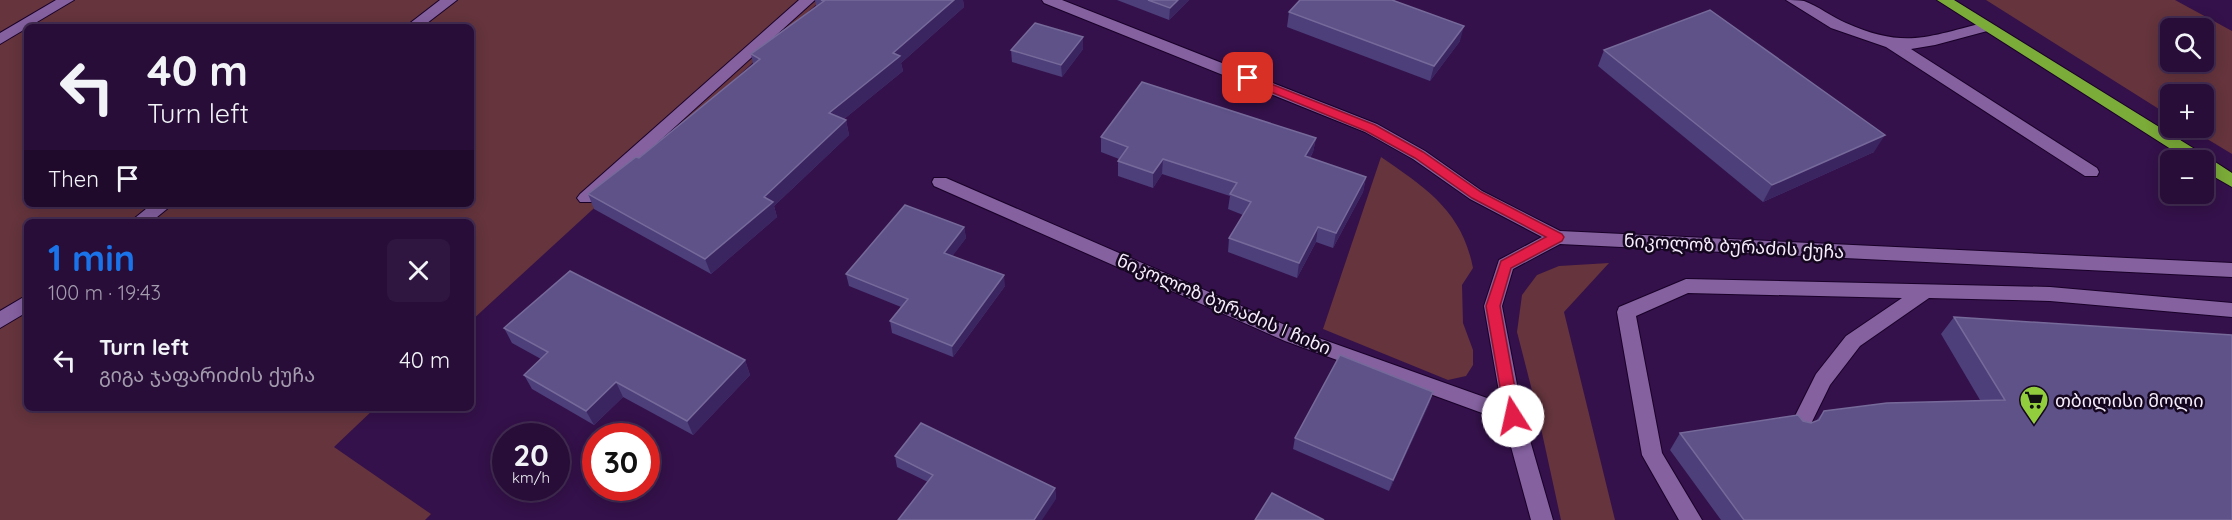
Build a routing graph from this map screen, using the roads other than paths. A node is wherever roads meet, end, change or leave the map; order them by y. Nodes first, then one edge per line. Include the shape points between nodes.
1 (67, 0) edge
2 (450, 0) edge
3 (808, 0) edge
4 (1049, 0) edge
5 (1793, 0) edge
6 (1944, 0) edge
7 (26, 24) edge
8 (416, 24) edge
9 (24, 25) edge
10 (1986, 27) junction
11 (0, 39) edge
12 (1892, 44) junction
13 (2183, 150) edge
14 (2214, 170) edge
15 (2091, 172) dead end
16 (2232, 181) edge
17 (940, 182) dead end
18 (586, 198) dead end
19 (160, 207) edge
20 (143, 219) edge
21 (1557, 237) junction
22 (2232, 270) edge
23 (1926, 291) junction
24 (24, 304) edge
25 (2232, 310) edge
26 (0, 321) edge
27 (1513, 416) junction
28 (1798, 430) edge
29 (1542, 520) edge
30 (1691, 520) edge

1 - 7 street
2 - 8 street
3 - 18 street
4 - 21 street via 1371,128 1419,155 1476,195
5 - 12 street via 1844,27
6 - 10 highway
9 - 11 street
10 - 12 street via 1917,44
10 - 13 highway
12 - 15 street
14 - 16 highway
17 - 27 street, ნიკოლოზ ბურაძის I ჩიხი via 1292,336
19 - 20 street
21 - 22 street, ნიკოლოზ ბურაძის ქუჩა
21 - 27 street via 1505,265 1493,306
23 - 25 street via 2050,294
23 - 28 street via 1853,340 1823,380
23 - 30 street via 1686,286 1626,312 1652,455
24 - 26 street
27 - 29 street

